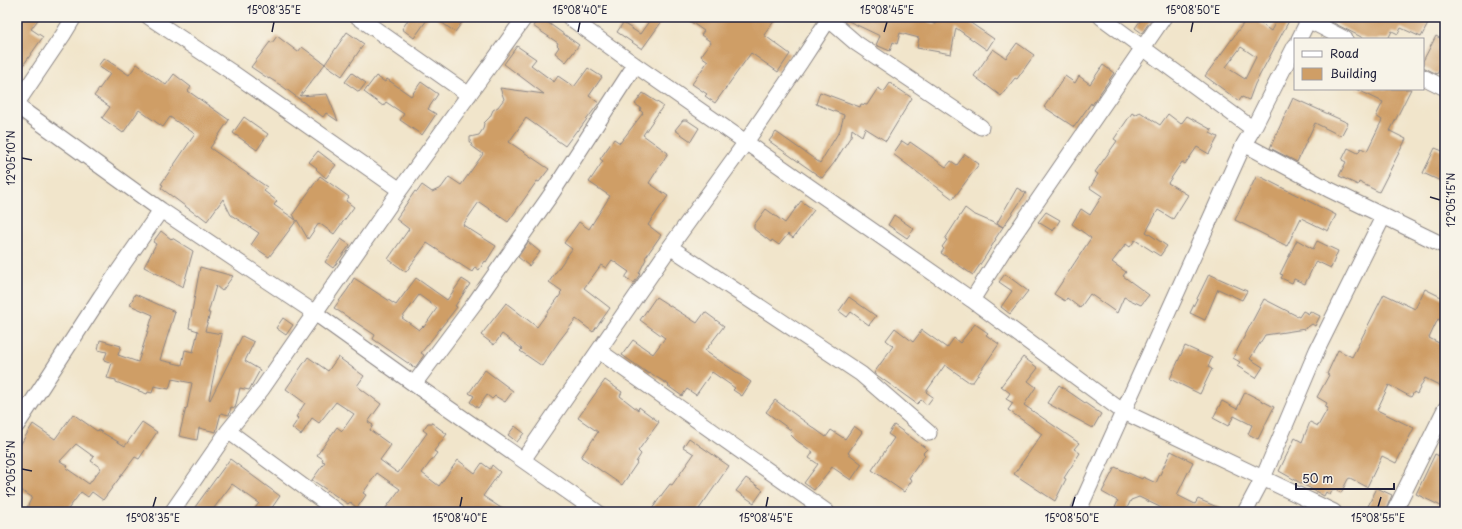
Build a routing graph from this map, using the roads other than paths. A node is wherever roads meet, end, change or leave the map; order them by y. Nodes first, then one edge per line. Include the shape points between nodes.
1 (74, 17) edge
2 (149, 17) edge
3 (358, 17) edge
4 (525, 17) edge
5 (569, 17) edge
6 (1101, 17) edge
7 (1164, 17) edge
8 (828, 18) edge
9 (1309, 19) edge
10 (1300, 38) edge
11 (1343, 38) edge
12 (1142, 47) junction
13 (1294, 48) edge
14 (635, 65) junction
15 (1424, 78) edge
16 (1445, 88) edge
17 (469, 95) junction
18 (17, 105) edge
19 (981, 127) dead end
20 (1253, 129) junction
21 (746, 142) junction
22 (1244, 144) junction
23 (400, 190) junction
24 (161, 210) junction
25 (1384, 217) junction
26 (1445, 246) edge
27 (670, 247) junction
28 (972, 300) junction
29 (315, 313) junction
30 (598, 351) junction
31 (414, 384) junction
32 (1445, 409) edge
33 (1122, 411) junction
34 (17, 425) edge
35 (228, 431) junction
36 (929, 433) dead end
37 (523, 460) junction
38 (1263, 478) junction
39 (172, 512) edge
40 (338, 512) edge
41 (597, 512) edge
42 (827, 512) edge
43 (1078, 512) edge
44 (1245, 512) edge
45 (1334, 512) edge
46 (1394, 512) edge

1 - 18 street
2 - 23 street
3 - 17 street
4 - 17 street
5 - 14 street
6 - 12 street
7 - 12 street
8 - 19 street via 856,43
8 - 21 street via 800,64
9 - 10 street
9 - 11 street
12 - 20 street
12 - 28 street
13 - 20 street
14 - 21 street
14 - 31 street via 550,196
15 - 16 street
17 - 23 street
18 - 24 street
20 - 22 street
21 - 27 street
21 - 28 street
22 - 25 street via 1278,164
22 - 33 street
23 - 29 street
24 - 29 street
24 - 34 street
25 - 26 street
25 - 38 street via 1317,350
27 - 30 street
27 - 36 street via 861,374
28 - 33 street
29 - 31 street
29 - 35 street via 262,389
30 - 37 street
30 - 42 street
31 - 37 street
32 - 46 street
33 - 38 street
33 - 43 street
35 - 39 street
35 - 40 street
37 - 41 street
38 - 44 street
38 - 45 street

